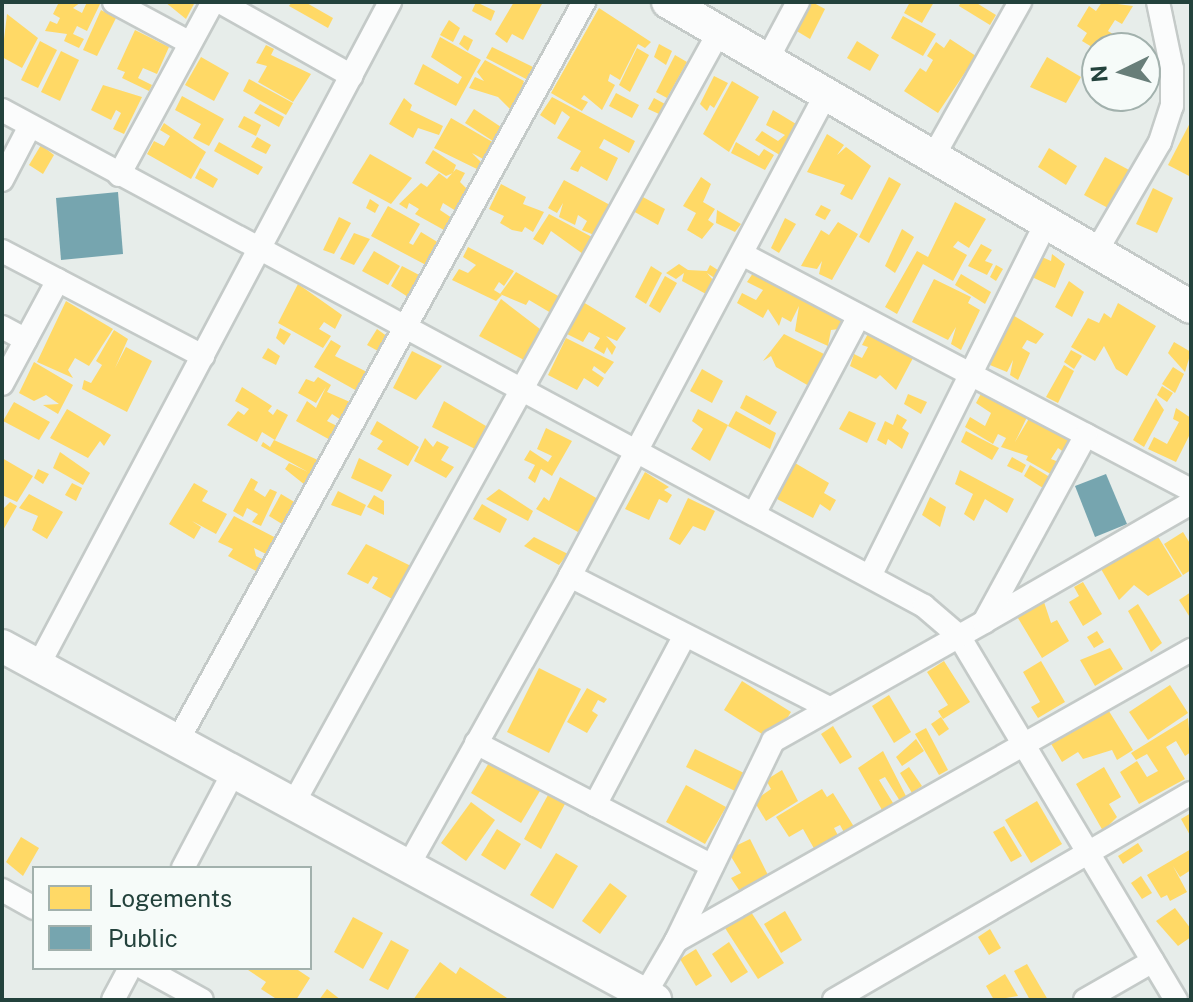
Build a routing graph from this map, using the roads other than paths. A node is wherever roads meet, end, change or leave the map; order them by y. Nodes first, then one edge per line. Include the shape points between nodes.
1 (114, 2) edge
2 (213, 2) edge
3 (220, 2) edge
4 (390, 2) edge
5 (584, 2) edge
6 (668, 2) edge
7 (798, 2) edge
8 (1020, 2) edge
9 (1158, 2) edge
10 (719, 32) junction
11 (190, 43) junction
12 (767, 60) junction
13 (352, 76) junction
14 (826, 94) junction
15 (2, 110) edge
16 (30, 126) junction
17 (933, 157) junction
18 (119, 175) junction
19 (2, 180) edge
20 (1046, 223) junction
21 (2, 251) edge
22 (259, 251) junction
23 (1096, 252) junction
24 (742, 254) junction
25 (58, 280) junction
26 (1191, 307) edge
27 (859, 316) junction
28 (2, 327) edge
29 (404, 328) junction
30 (26, 340) junction
31 (203, 356) junction
32 (971, 374) junction
33 (2, 384) edge
34 (521, 390) junction
35 (1086, 435) junction
36 (637, 452) junction
37 (1191, 490) edge
38 (1191, 503) edge
39 (754, 514) junction
40 (570, 576) junction
41 (870, 576) junction
42 (984, 622) junction
43 (685, 635) junction
44 (959, 636) junction
45 (2, 646) edge
46 (1191, 650) edge
47 (38, 666) junction
48 (829, 708) junction
49 (1024, 741) junction
50 (177, 742) junction
51 (476, 743) junction
52 (233, 773) junction
53 (1191, 793) edge
54 (595, 805) junction
55 (292, 806) junction
56 (1088, 853) junction
57 (184, 866) edge
58 (712, 866) junction
59 (407, 868) junction
60 (2, 890) edge
61 (32, 907) edge
62 (676, 941) junction
63 (1153, 961) junction
64 (129, 970) edge
65 (148, 970) edge
66 (650, 997) edge
67 (113, 1000) edge
68 (202, 1000) edge
69 (834, 1000) edge
70 (1085, 1000) edge
71 (1176, 1000) edge

1 - 11 street
2 - 11 street
3 - 13 street
4 - 13 street
5 - 29 street
6 - 10 street
7 - 12 street
8 - 17 street
9 - 23 street via 1172,69 1172,106 1160,142
10 - 12 street
10 - 34 street
11 - 18 street
12 - 14 street
13 - 22 street
14 - 17 street
14 - 24 street
15 - 16 street
16 - 18 street
16 - 19 street
17 - 20 street
18 - 22 street
20 - 23 street
20 - 32 street
21 - 25 street
22 - 29 street
22 - 31 street
23 - 26 street
24 - 27 street
24 - 36 street
25 - 30 street
25 - 31 street
27 - 32 street
27 - 39 street
28 - 30 street
29 - 34 street
29 - 50 street
30 - 33 street
31 - 47 street
32 - 35 street
32 - 41 street
34 - 36 street
34 - 55 street
35 - 37 street
35 - 42 street
36 - 39 street
36 - 40 street
38 - 42 street
39 - 41 street
40 - 43 street
40 - 51 street
41 - 44 street via 924,606
42 - 44 street
43 - 48 street
43 - 54 street
44 - 48 street
44 - 49 street
45 - 47 street
46 - 49 street
47 - 50 street
48 - 58 street via 773,741
49 - 56 street
49 - 62 street
50 - 52 street
51 - 54 street
51 - 59 street
52 - 55 street
52 - 57 street
53 - 56 street
54 - 58 street
55 - 59 street
56 - 63 street
56 - 69 street
58 - 62 street
59 - 66 street
60 - 61 street
62 - 66 street
63 - 70 street
63 - 71 street
64 - 67 street
65 - 68 street

